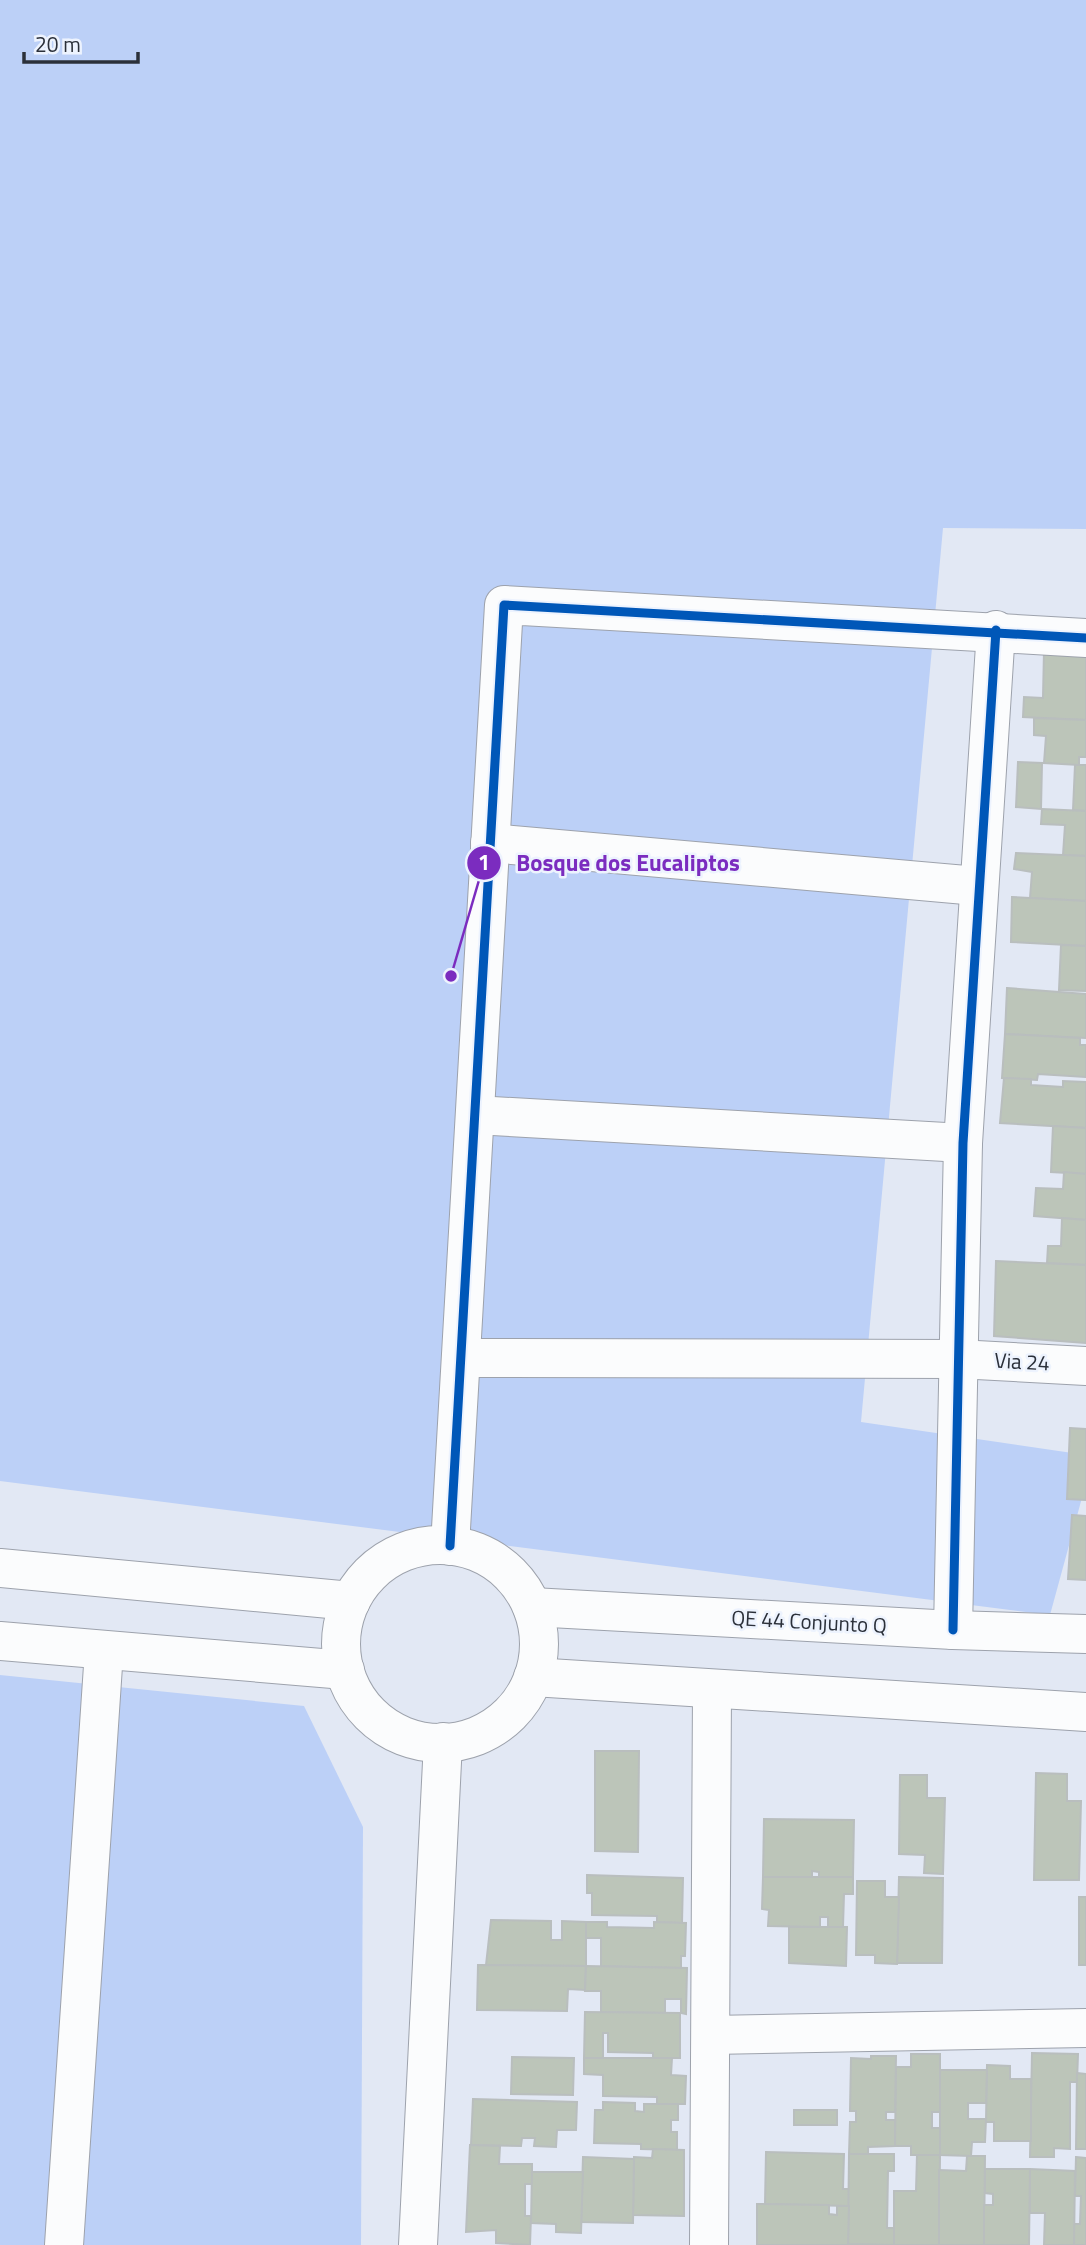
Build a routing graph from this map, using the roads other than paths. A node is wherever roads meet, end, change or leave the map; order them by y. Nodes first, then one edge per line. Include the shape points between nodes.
1 (996, 630) junction
2 (1086, 638) edge
3 (490, 843) junction
4 (977, 886) junction
5 (475, 1115) junction
6 (963, 1143) junction
7 (461, 1358) junction
8 (958, 1359) junction
9 (1086, 1366) edge
10 (450, 1546) junction
11 (0, 1568) edge
12 (351, 1601) junction
13 (532, 1607) junction
14 (953, 1630) junction
15 (1086, 1634) edge
16 (0, 1641) edge
17 (104, 1651) junction
18 (345, 1671) junction
19 (533, 1677) junction
20 (712, 1690) junction
21 (1086, 1712) edge
22 (443, 1742) junction
23 (1086, 2028) edge
24 (711, 2035) junction
25 (64, 2245) edge
26 (418, 2245) edge
27 (709, 2245) edge

1 - 2 street
1 - 3 street via 504,605
1 - 4 street
3 - 4 street
3 - 5 street
4 - 6 street
5 - 6 street
5 - 7 street
6 - 8 street
7 - 8 street, Via 24
7 - 10 street
8 - 9 street, Via 24
8 - 14 street
10 - 12 street via 426,1546 392,1558 364,1581
10 - 13 street via 495,1561 513,1577
11 - 12 street
12 - 18 street via 342,1635
13 - 14 street, QE 44 Conjunto Q
13 - 19 street via 540,1642
14 - 15 street, QE 44 Conjunto Q
16 - 17 street
17 - 18 street
17 - 25 street
18 - 22 street via 354,1693 379,1721 411,1738
19 - 20 street
19 - 22 street via 520,1702 501,1722 476,1735
20 - 21 street
20 - 24 street
22 - 26 street
23 - 24 street
24 - 27 street

